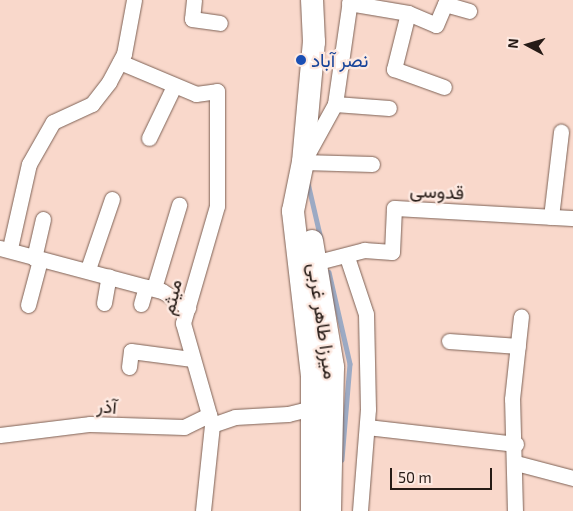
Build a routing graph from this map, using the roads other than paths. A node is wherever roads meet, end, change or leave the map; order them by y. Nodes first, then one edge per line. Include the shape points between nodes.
1 (134, 0) edge
2 (194, 0) edge
3 (312, 0) edge
4 (349, 2) edge
5 (469, 11) dead end
6 (408, 13) junction
7 (220, 23) dead end
8 (120, 62) junction
9 (174, 86) junction
10 (444, 87) dead end
11 (335, 104) junction
12 (389, 108) dead end
13 (561, 132) dead end
14 (149, 138) dead end
15 (303, 162) junction
16 (372, 164) dead end
17 (112, 199) dead end
18 (180, 205) dead end
19 (550, 217) junction
20 (573, 218) edge
21 (43, 219) dead end
22 (5, 248) edge
23 (347, 257) junction
24 (37, 259) junction
25 (314, 263) junction
26 (88, 269) junction
27 (109, 276) junction
28 (150, 288) junction
29 (104, 304) dead end
30 (141, 304) dead end
31 (28, 305) dead end
32 (188, 307) junction
33 (521, 316) dead end
34 (449, 341) dead end
35 (518, 346) junction
36 (192, 358) junction
37 (129, 367) dead end
38 (312, 408) junction
39 (211, 420) junction
40 (367, 426) junction
41 (0, 435) edge
42 (516, 444) junction
43 (516, 463) junction
44 (573, 478) edge
45 (203, 511) edge
46 (312, 511) edge
47 (330, 511) edge
48 (360, 511) edge
49 (515, 511) edge

1 - 8 street
2 - 7 street via 192,19
3 - 15 main road, میرزا طاهر غربی via 314,42
4 - 6 street
4 - 11 street
5 - 6 street via 445,4 436,25
6 - 10 street via 394,69
8 - 9 street
8 - 22 street via 92,104 53,122 42,139 28,164
9 - 14 street
9 - 32 street, میثم via 196,94 217,91 217,206
11 - 12 street
11 - 15 street
13 - 19 street
15 - 16 street
15 - 25 main road, میرزا طاهر غربی
15 - 38 main road, میرزا طاهر غربی via 293,211
17 - 26 street
18 - 28 street
19 - 20 street, قدوسی
19 - 23 street, قدوسی via 394,208 392,252 364,250
21 - 24 street
22 - 24 street
23 - 25 street, قدوسی
23 - 40 street via 366,314
24 - 26 street
24 - 31 street
25 - 47 main road, میرزا طاهر غربی via 333,367
26 - 27 street
27 - 28 street
27 - 29 street
28 - 30 street
28 - 32 street
32 - 36 street, میثم via 183,323
33 - 35 street
34 - 35 street
35 - 42 street via 512,399
36 - 37 street via 131,351
36 - 39 street, میثم
38 - 39 street, آذر via 288,414
38 - 46 main road, میرزا طاهر غربی
39 - 41 street, آذر via 184,427 90,424
39 - 45 street, میثم
40 - 42 street
40 - 48 street
42 - 43 street
43 - 44 street
43 - 49 street

